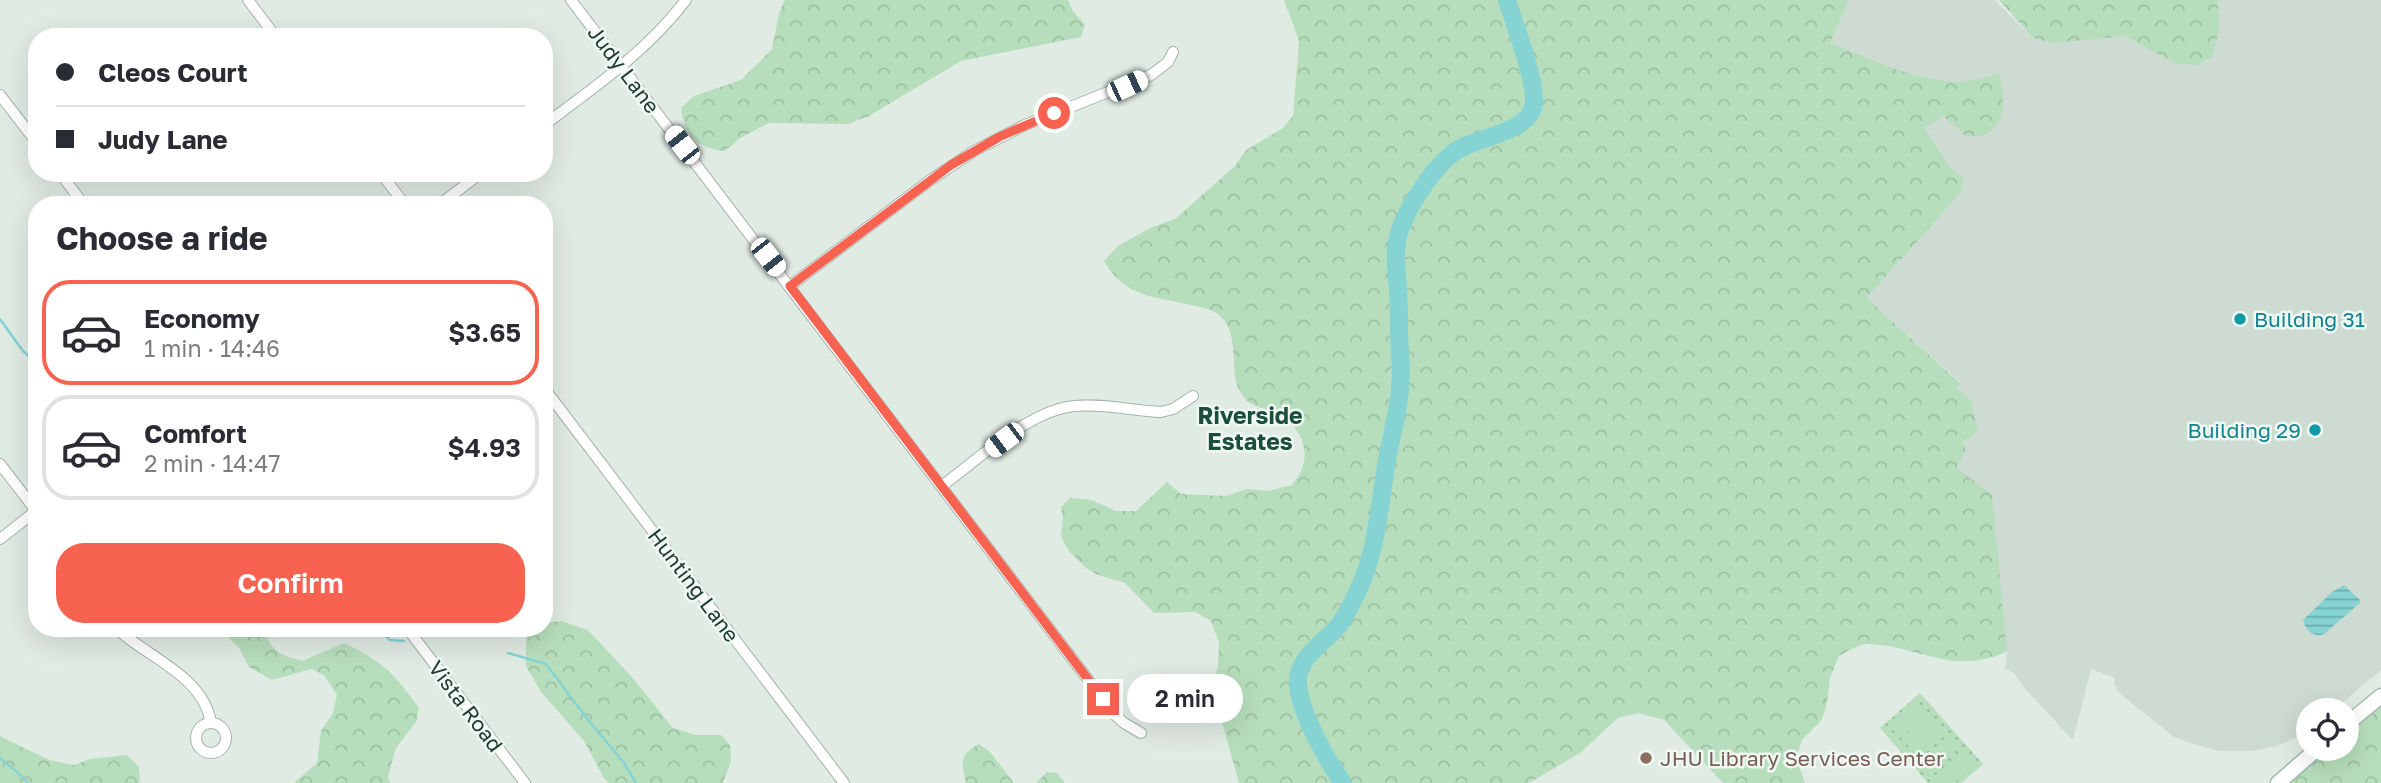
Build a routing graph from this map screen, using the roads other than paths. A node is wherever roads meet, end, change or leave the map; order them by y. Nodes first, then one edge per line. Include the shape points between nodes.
1 (248, 0) edge
2 (571, 0) edge
3 (686, 0) edge
4 (269, 28) edge
5 (1173, 52) dead end
6 (622, 66) junction
7 (0, 95) edge
8 (553, 118) edge
9 (28, 131) edge
10 (469, 182) edge
11 (451, 196) edge
12 (790, 286) junction
13 (1193, 396) dead end
14 (553, 400) edge
15 (0, 464) edge
16 (942, 486) junction
17 (28, 501) edge
18 (28, 517) edge
19 (0, 539) edge
20 (126, 637) edge
21 (414, 637) edge
22 (2381, 695) edge
23 (2359, 714) edge
24 (211, 722) dead end
25 (1141, 733) dead end
26 (2303, 761) edge
27 (525, 783) edge
28 (844, 783) edge
29 (2278, 783) edge

1 - 4 street
2 - 6 street, Judy Lane
3 - 6 street
5 - 12 street via 1151,75 1025,125 975,151
6 - 8 street
6 - 12 street, Judy Lane
7 - 9 street
10 - 11 street
12 - 16 street, Judy Lane
13 - 16 street via 1161,412 1088,405 1050,412 1024,425
14 - 28 street, Hunting Lane
15 - 17 street
16 - 25 street, Judy Lane via 1115,715
18 - 19 street
20 - 24 street via 186,680 203,700
21 - 27 street, Vista Road
22 - 23 main road
26 - 29 main road

